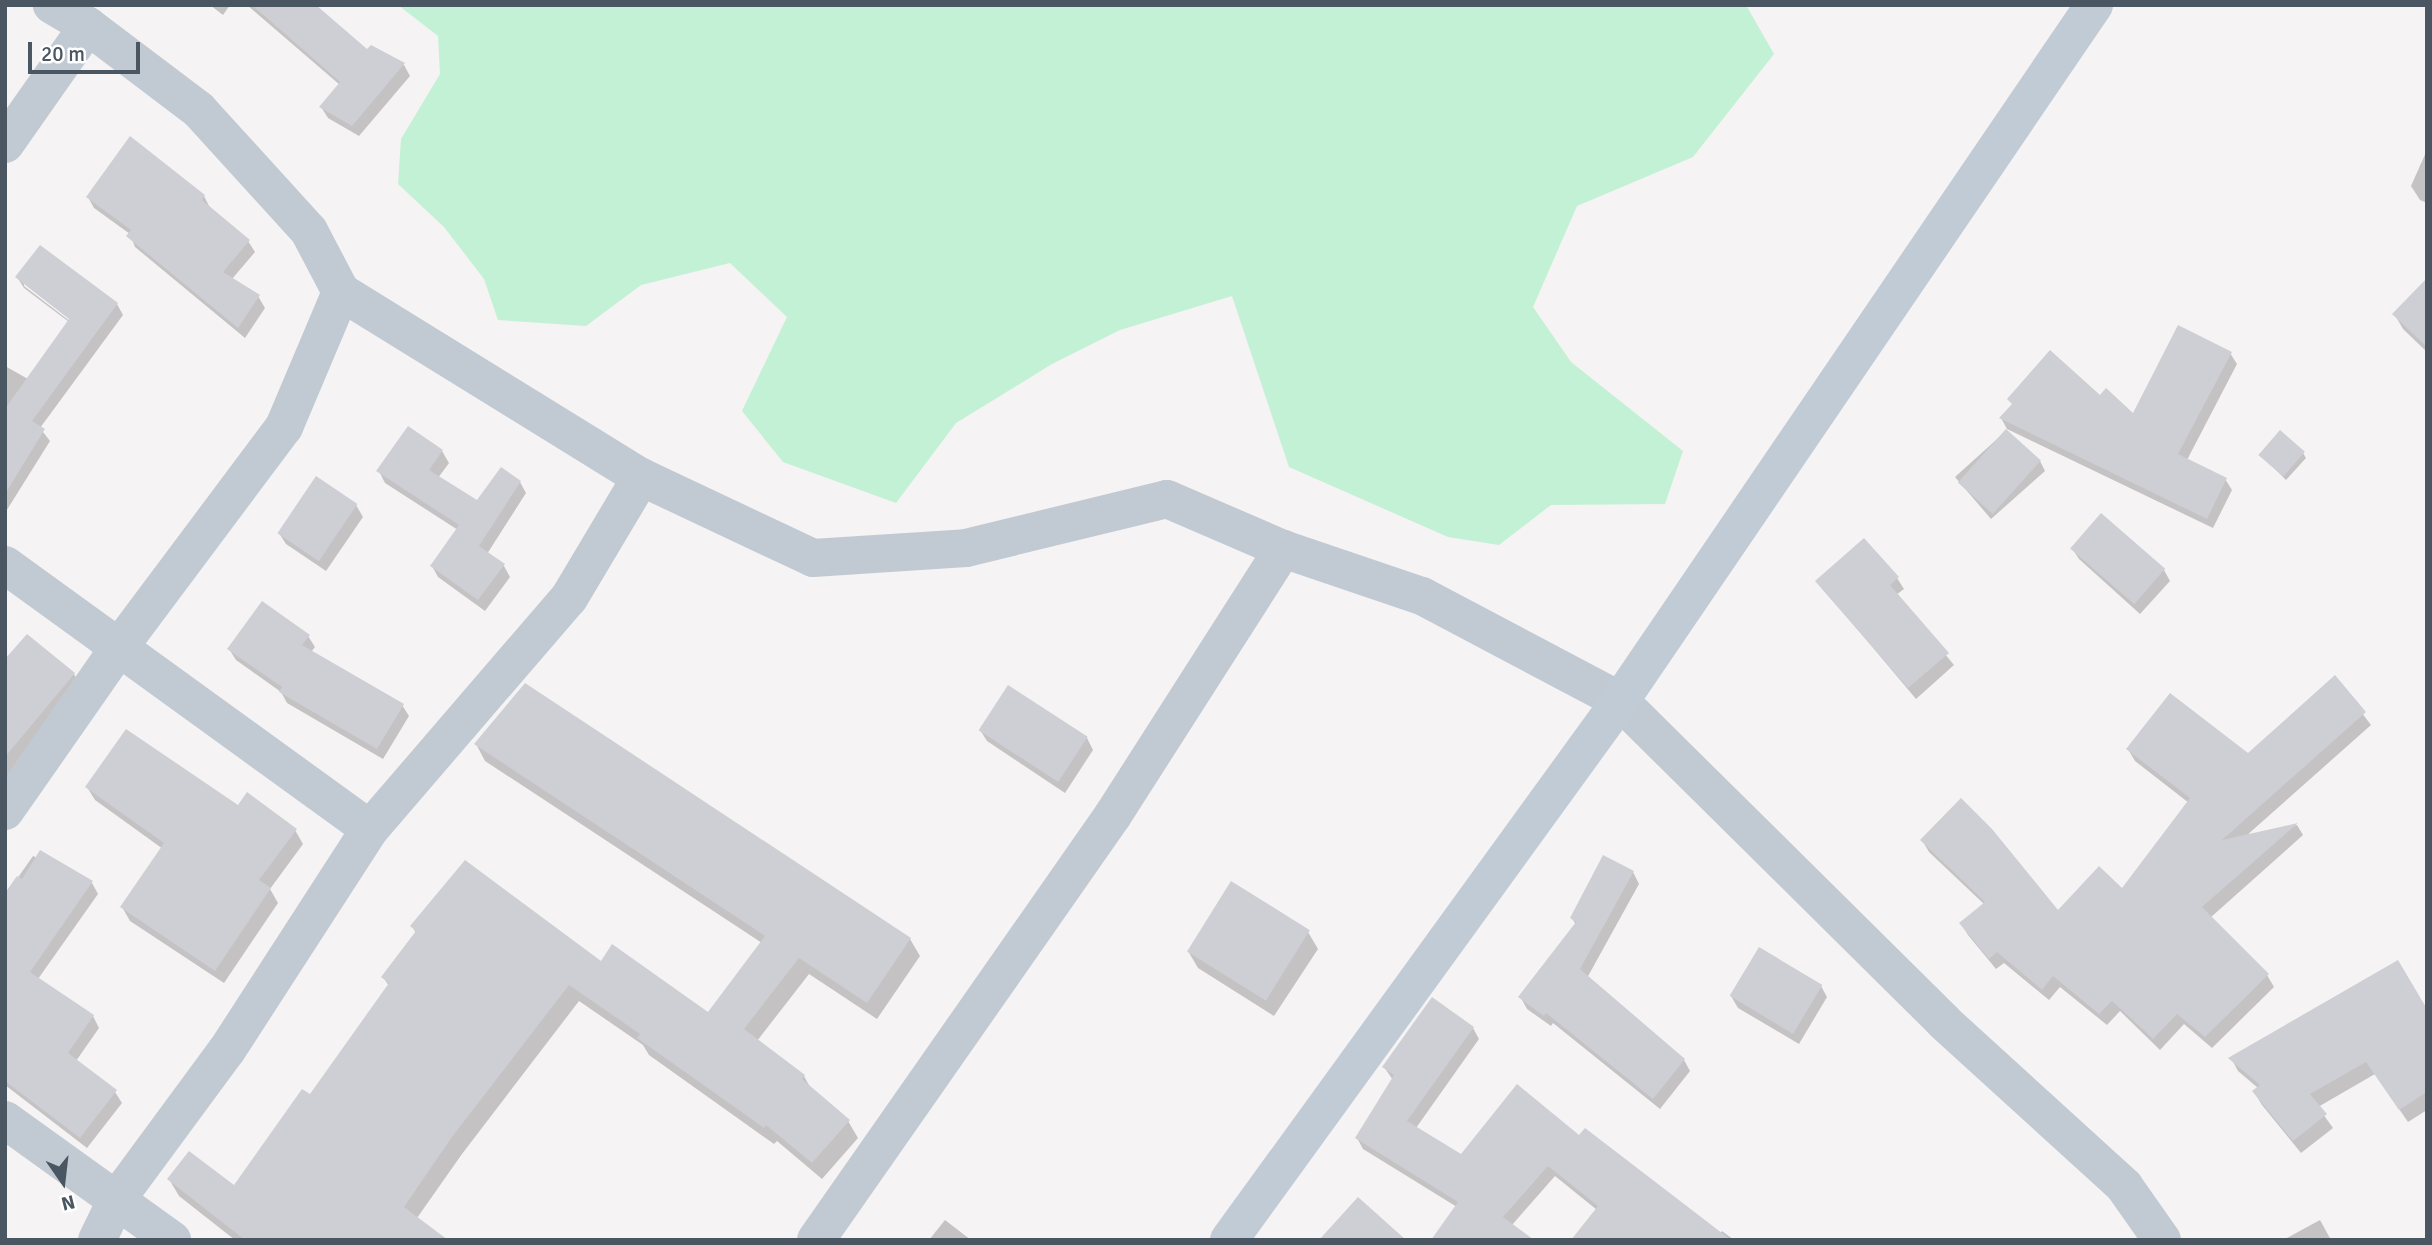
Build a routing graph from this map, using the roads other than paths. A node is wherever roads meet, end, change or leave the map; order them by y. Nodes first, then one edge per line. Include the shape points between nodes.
1 (52, 5) edge
2 (2094, 5) edge
3 (88, 26) junction
4 (5, 144) edge
5 (341, 292) junction
6 (641, 477) junction
7 (1283, 549) junction
8 (5, 565) edge
9 (120, 646) junction
10 (1620, 701) junction
11 (5, 811) edge
12 (370, 829) junction
13 (5, 1120) edge
14 (117, 1199) junction
15 (97, 1240) edge
16 (172, 1240) edge
17 (816, 1240) edge
18 (1229, 1240) edge
19 (2162, 1240) edge

1 - 3 street
2 - 10 main road
3 - 4 street
3 - 5 street via 199,110 309,231
5 - 6 street
5 - 9 street via 284,427
6 - 7 street via 813,558 966,548 1167,499
6 - 12 street via 569,598
7 - 10 street via 1422,596
7 - 17 street via 1113,815
8 - 9 street
9 - 11 street
9 - 12 street
10 - 18 main road
10 - 19 street via 1944,1022 2124,1186
12 - 14 street via 226,1049
13 - 14 street
14 - 15 street
14 - 16 street

